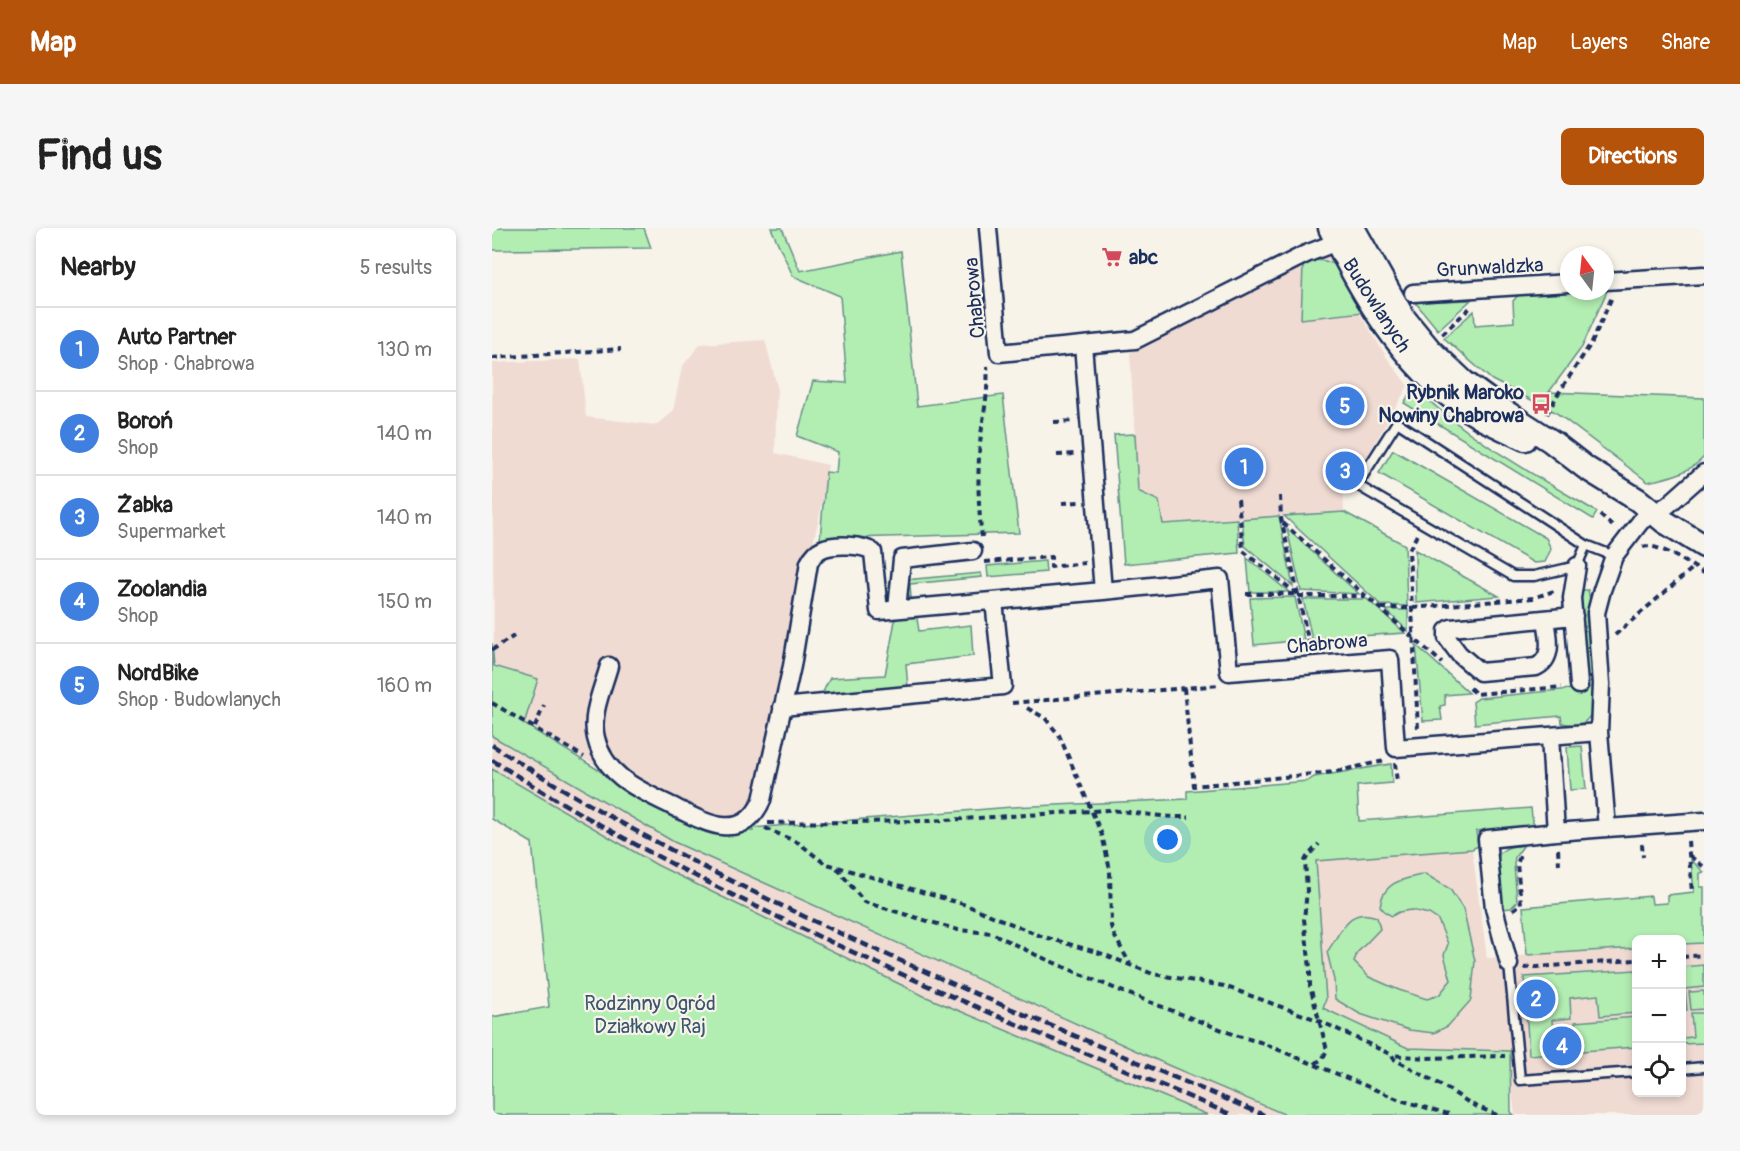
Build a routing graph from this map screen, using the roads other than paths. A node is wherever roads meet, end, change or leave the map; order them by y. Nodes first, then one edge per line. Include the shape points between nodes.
1 (988, 228) edge
2 (1344, 233) edge
3 (1704, 275) edge
4 (1614, 281) edge
5 (1560, 284) edge
6 (1413, 292) dead end
7 (1083, 345) junction
8 (1704, 473) edge
9 (1654, 513) junction
10 (1586, 545) junction
11 (1704, 546) edge
12 (980, 549) road end
13 (1614, 556) junction
14 (1577, 566) junction
15 (1103, 591) junction
16 (994, 601) junction
17 (897, 609) junction
18 (1574, 616) junction
19 (1546, 619) junction
20 (609, 666) dead end
21 (1579, 685) dead end
22 (782, 706) junction
23 (1599, 732) junction
24 (1550, 737) junction
25 (1704, 820) edge
26 (1607, 828) junction
27 (1557, 841) junction
28 (1509, 964) joint
29 (1704, 1067) edge
30 (1686, 1069) edge
31 (1632, 1072) edge

1 - 7 street, Chabrowa via 999,353
2 - 7 street, Chabrowa via 1135,340
2 - 9 main road, Budowlanych via 1436,356 1477,392
3 - 4 street
5 - 6 street, Grunwaldzka
7 - 15 street
8 - 9 street
9 - 11 main road, Budowlanych
9 - 13 street via 1641,521
10 - 13 lane
10 - 14 lane
10 - 14 lane via 1397,422 1357,485 1513,576 1534,576
12 - 17 street via 902,559
13 - 23 street via 1596,613 1601,684
14 - 18 street via 1572,598
15 - 16 street
15 - 24 street, Chabrowa via 1220,579 1229,672 1390,659 1396,748
16 - 17 street
16 - 22 street via 1003,686
17 - 22 street via 879,611 873,552 868,548 819,550 809,563
18 - 19 street
18 - 21 street
19 - 19 street via 1451,628 1447,638 1480,672 1536,667 1550,651
20 - 22 street via 594,726 607,763 617,776 634,787 708,824 730,826 747,821 757,811
23 - 24 street, Chabrowa
23 - 26 street
24 - 27 street
25 - 26 street
26 - 27 street
27 - 28 street via 1487,839 1494,908
28 - 31 lane via 1520,1080
29 - 30 lane

